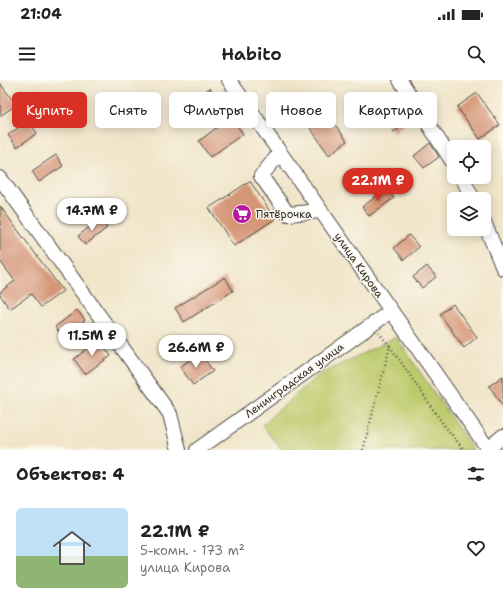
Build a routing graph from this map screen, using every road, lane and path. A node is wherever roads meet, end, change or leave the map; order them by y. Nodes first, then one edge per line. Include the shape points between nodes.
1 (229, 80) edge
2 (400, 80) edge
3 (280, 153) junction
4 (447, 153) edge
5 (0, 178) edge
6 (321, 211) junction
7 (490, 236) edge
8 (503, 268) edge
9 (391, 311) junction
10 (372, 324) junction
11 (390, 346) junction
12 (503, 436) edge
13 (179, 450) edge
14 (197, 450) edge
15 (363, 450) edge
16 (464, 450) edge
17 (489, 450) edge

1 - 3 street, улица Кирова
2 - 4 street
3 - 6 street, улица Кирова
3 - 6 street via 261,176 274,195 288,214
5 - 13 street via 170,414
6 - 9 street, улица Кирова
7 - 8 street
9 - 10 street, Ленинградская улица
9 - 17 street, улица Кирова
10 - 11 path
10 - 14 street, Ленинградская улица
11 - 15 path
11 - 16 path via 443,424
12 - 17 street

